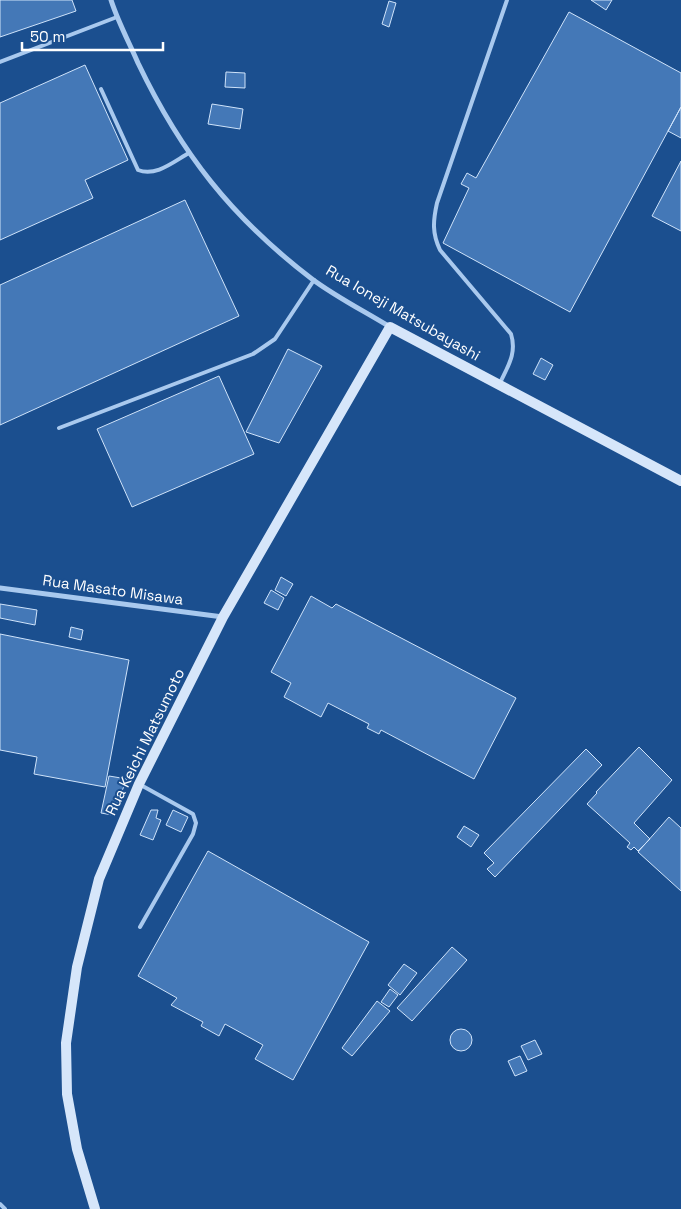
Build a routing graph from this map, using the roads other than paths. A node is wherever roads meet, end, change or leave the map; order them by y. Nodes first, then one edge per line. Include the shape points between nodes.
1 (111, 0) edge
2 (507, 0) edge
3 (117, 17) junction
4 (0, 62) edge
5 (102, 89) dead end
6 (189, 153) junction
7 (314, 280) junction
8 (390, 327) junction
9 (499, 384) junction
10 (59, 428) dead end
11 (681, 481) edge
12 (0, 588) edge
13 (224, 617) junction
14 (139, 784) junction
15 (140, 927) dead end
16 (0, 1204) edge
17 (5, 1209) edge
18 (95, 1209) edge

1 - 3 street, Rua Ioneji Matsubayashi
2 - 9 lane via 433,221 434,238 440,250 510,334 513,350
3 - 4 lane
3 - 6 street, Rua Ioneji Matsubayashi via 147,80
5 - 6 lane via 138,170 155,172
6 - 7 street, Rua Ioneji Matsubayashi via 247,224
7 - 8 street, Rua Ioneji Matsubayashi
7 - 10 lane via 275,339 253,354
8 - 9 main road, Rua Ioneji Matsubayashi
8 - 13 main road, Rua Keichi Matsumoto
9 - 11 main road, Rua Ioneji Matsubayashi
12 - 13 street, Rua Masato Misawa
13 - 14 main road, Rua Keichi Matsumoto
14 - 15 lane via 193,814 196,822 193,834
14 - 18 main road, Rua Keichi Matsumoto via 99,879 77,967 66,1043 69,1104 77,1149
16 - 17 lane

